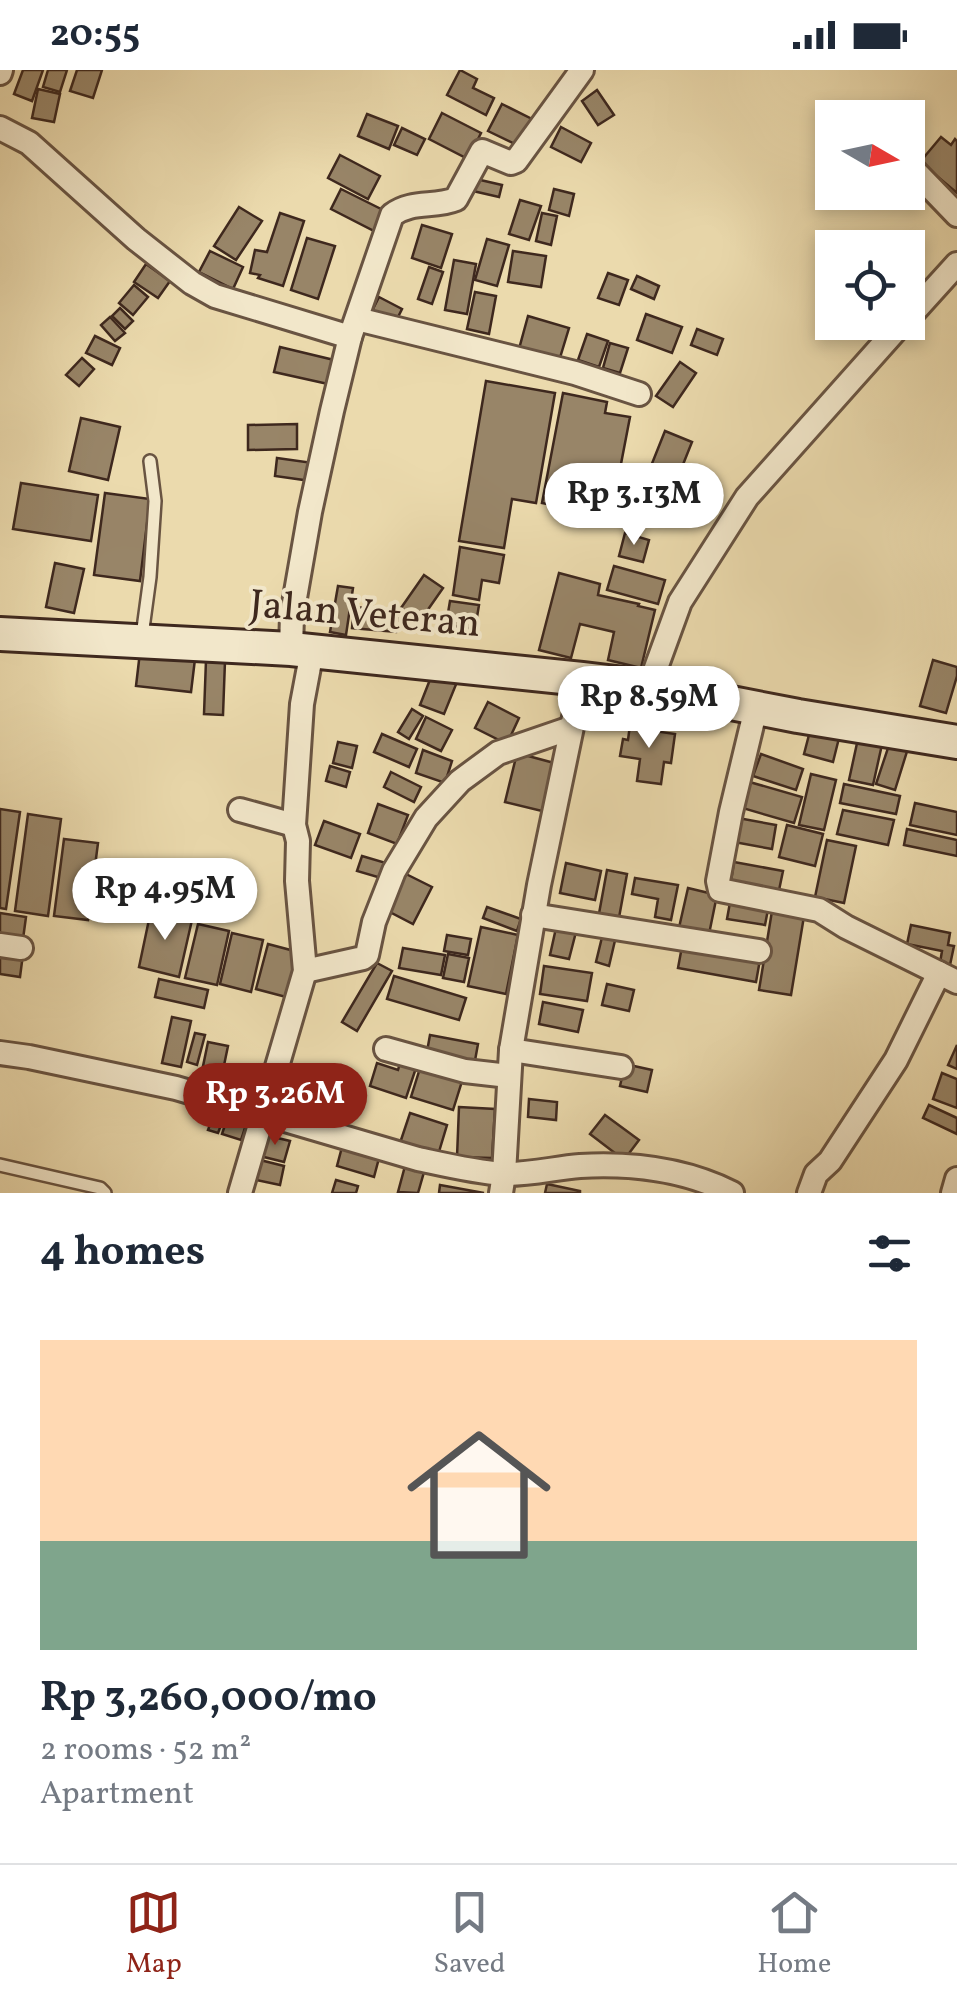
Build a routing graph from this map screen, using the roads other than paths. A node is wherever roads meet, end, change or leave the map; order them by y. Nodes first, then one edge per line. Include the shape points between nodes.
1 (582, 70) edge
2 (0, 128) edge
3 (925, 182) edge
4 (957, 215) edge
5 (957, 264) edge
6 (925, 298) edge
7 (353, 328) junction
8 (887, 340) edge
9 (639, 394) dead end
10 (150, 461) dead end
11 (0, 634) edge
12 (142, 642) junction
13 (301, 650) junction
14 (582, 679) junction
15 (649, 687) junction
16 (756, 708) junction
17 (572, 728) junction
18 (957, 742) edge
19 (240, 810) dead end
20 (294, 825) junction
21 (533, 914) junction
22 (759, 951) dead end
23 (306, 972) junction
24 (948, 978) edge
25 (386, 1049) dead end
26 (511, 1050) junction
27 (0, 1053) edge
28 (621, 1067) dead end
29 (510, 1076) junction
30 (263, 1115) junction
31 (0, 1164) edge
32 (957, 1179) edge
33 (503, 1183) edge
34 (105, 1193) edge
35 (240, 1193) edge
36 (732, 1193) edge
37 (809, 1193) edge
38 (953, 1193) edge

1 - 7 street via 516,161 482,151 456,199 392,215
2 - 7 street via 29,143 192,283 215,296
3 - 4 street
5 - 6 street
7 - 9 street via 575,373
7 - 13 street via 292,615
8 - 15 street via 748,497 680,602
10 - 12 lane via 155,501
11 - 12 main road, Jalan Veteran
12 - 13 main road, Jalan Veteran
13 - 14 main road, Jalan Veteran
13 - 20 street
14 - 15 main road, Jalan Veteran
14 - 17 street
15 - 16 main road, Jalan Veteran
16 - 18 main road, Jalan Veteran
16 - 24 street via 718,888 819,910
17 - 21 street
17 - 23 street via 498,754 460,781 426,818 394,871 367,955
19 - 20 street
20 - 23 street
21 - 22 street
21 - 26 street
23 - 30 street
24 - 37 street
25 - 29 street
26 - 28 street
26 - 29 street
27 - 30 street via 176,1088
29 - 33 street
30 - 33 street
30 - 35 street
31 - 34 lane
32 - 38 street
33 - 36 street via 582,1166 643,1167

